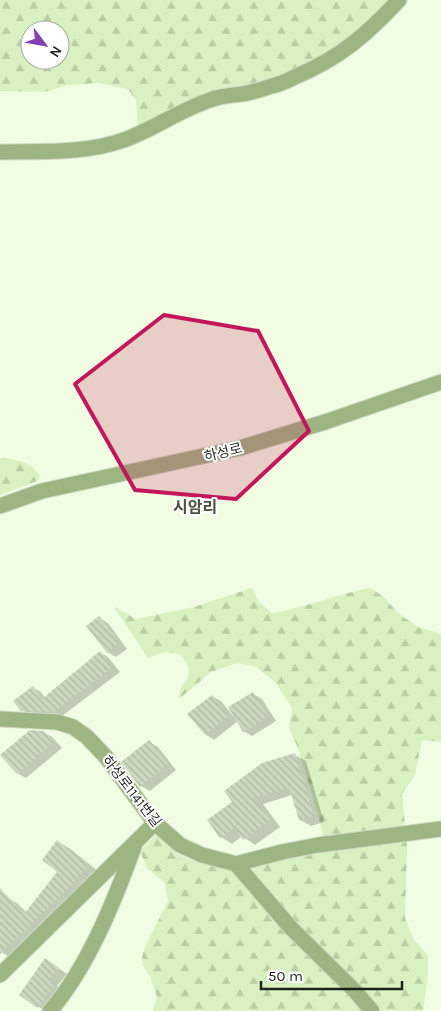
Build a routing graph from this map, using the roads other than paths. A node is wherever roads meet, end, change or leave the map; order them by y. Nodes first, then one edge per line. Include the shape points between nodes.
1 (399, 0) edge
2 (0, 152) edge
3 (441, 382) edge
4 (0, 506) edge
5 (0, 719) edge
6 (155, 823) junction
7 (441, 829) edge
8 (135, 844) junction
9 (236, 864) junction
10 (0, 975) edge
11 (50, 1011) edge
12 (372, 1011) edge

1 - 2 street via 348,49 317,68 275,86 216,97 132,136 98,147
3 - 4 street, 하성로 via 240,448 42,491
5 - 6 street, 하성로1141번길 via 58,722 88,737
6 - 8 street
6 - 9 street, 하성로1141번길 via 180,845
7 - 9 street, 하성로1141번길 via 318,845
8 - 10 street
8 - 11 street via 112,903 79,970
9 - 12 street via 291,928

